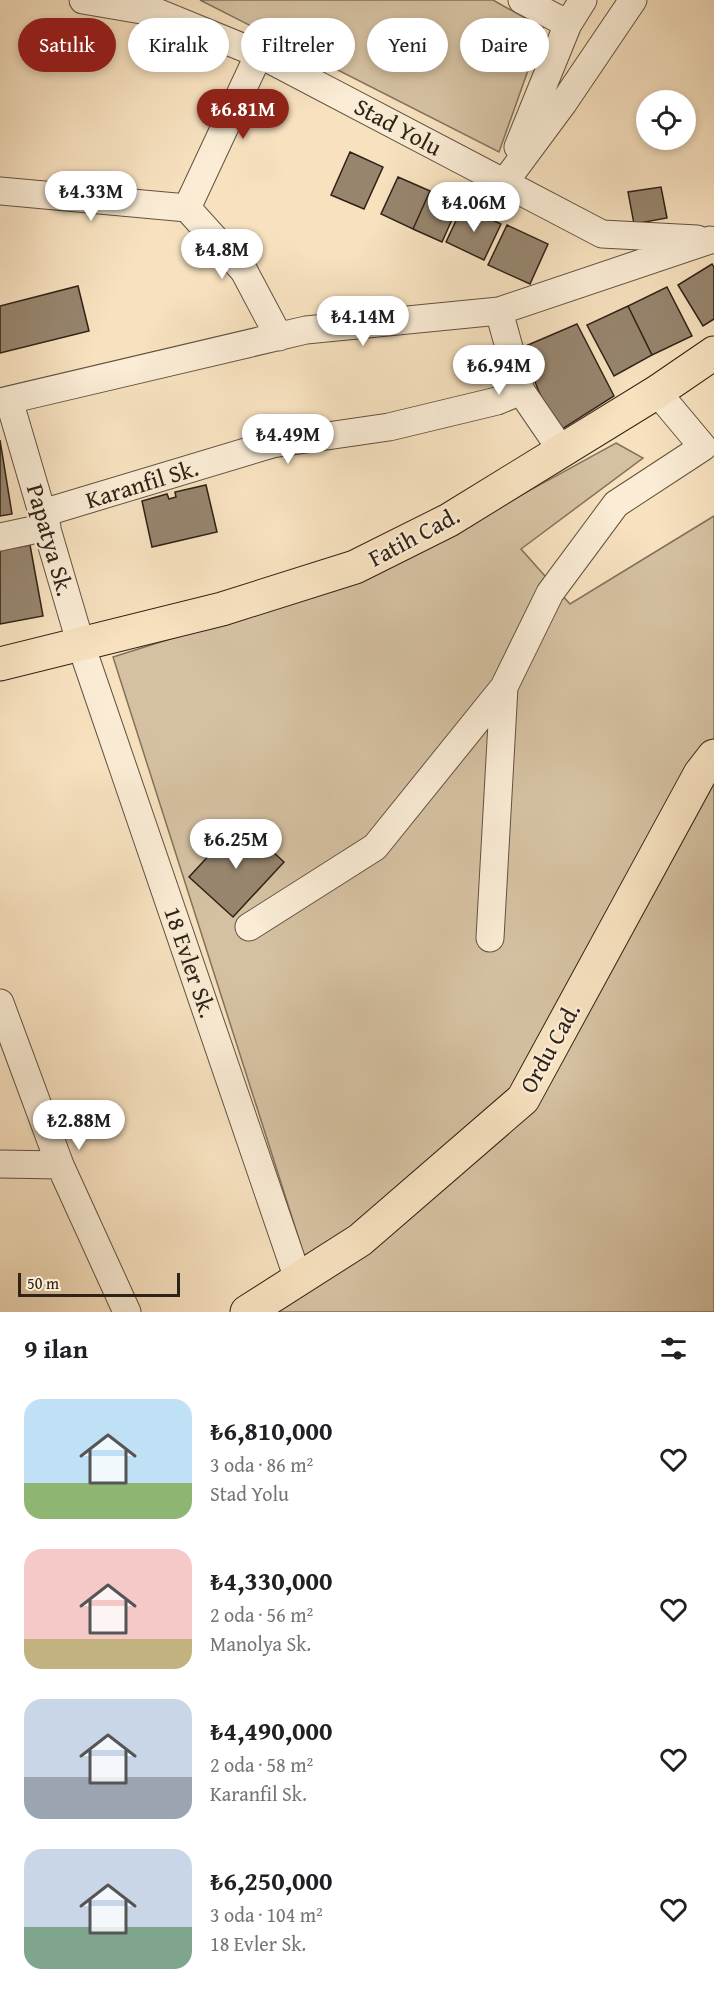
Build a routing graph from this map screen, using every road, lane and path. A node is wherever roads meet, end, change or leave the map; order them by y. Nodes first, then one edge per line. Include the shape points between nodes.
1 (83, 0) edge
2 (522, 0) edge
3 (583, 0) edge
4 (633, 0) edge
5 (161, 6) edge
6 (568, 24) junction
7 (241, 45) edge
8 (251, 72) edge
9 (293, 72) edge
10 (504, 183) junction
11 (0, 191) edge
12 (187, 208) junction
13 (712, 240) edge
14 (499, 311) junction
15 (279, 336) junction
16 (714, 353) edge
17 (521, 391) junction
18 (657, 392) junction
19 (4, 401) edge
20 (562, 451) junction
21 (45, 520) junction
22 (0, 537) edge
23 (81, 645) junction
24 (0, 664) edge
25 (504, 687) junction
26 (714, 756) edge
27 (249, 927) dead end
28 (490, 938) dead end
29 (0, 1003) edge
30 (0, 1164) edge
31 (60, 1165) junction
32 (298, 1279) junction
33 (127, 1312) edge
34 (247, 1312) edge

1 - 5 street, Stad Yolu
2 - 6 street
3 - 6 street
4 - 10 street
5 - 7 street, Stad Yolu
6 - 10 street
8 - 12 street
9 - 10 street, Stad Yolu
10 - 13 street, Stad Yolu via 602,234
11 - 12 street
12 - 15 street via 244,271
13 - 14 street
14 - 15 street
14 - 17 street
15 - 19 street
16 - 18 main road, Fatih Cad.
17 - 20 street
17 - 21 street, Karanfil Sk. via 498,401 389,427 272,444
18 - 20 main road, Fatih Cad.
18 - 25 street via 704,447 616,504 550,593
19 - 21 street, Papatya Sk.
20 - 23 main road, Fatih Cad. via 449,520 355,567 222,609
21 - 22 street, Karanfil Sk.
21 - 23 street, Papatya Sk.
23 - 24 main road, Fatih Cad.
23 - 32 street, 18 Evler Sk.
25 - 27 street via 375,847
25 - 28 street
26 - 32 main road, Ordu Cad. via 700,774 523,1099 360,1240
29 - 31 street
30 - 31 street
31 - 33 street
32 - 34 main road, Ordu Cad.

